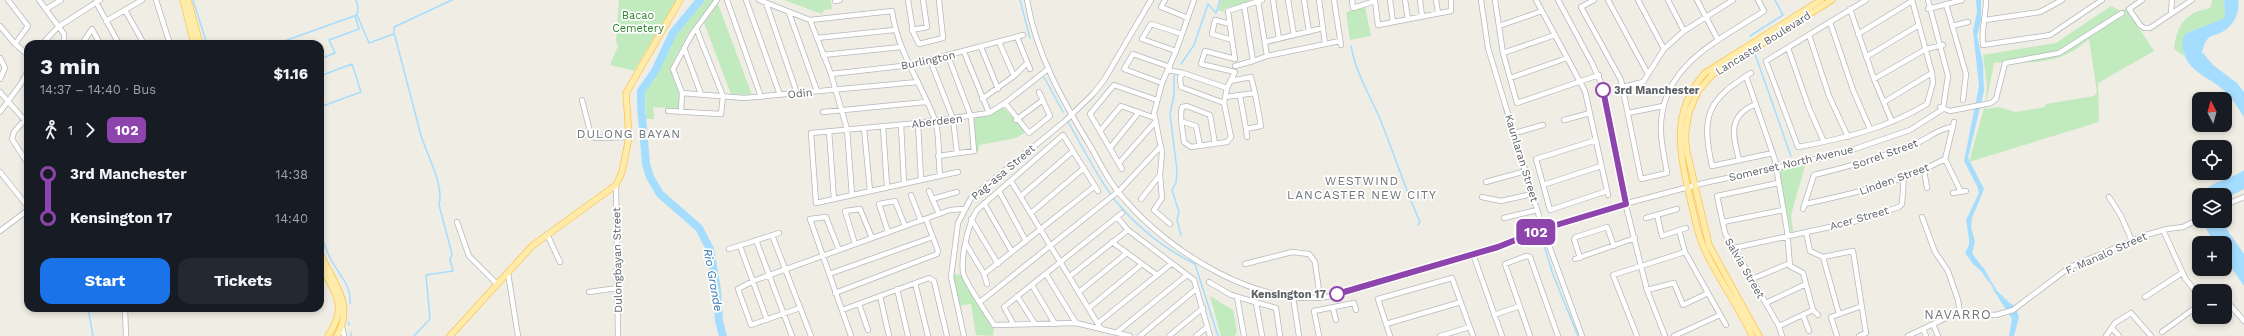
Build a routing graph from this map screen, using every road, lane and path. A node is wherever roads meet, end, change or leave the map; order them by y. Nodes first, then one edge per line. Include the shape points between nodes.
1 (8, 0) edge
2 (39, 0) edge
3 (61, 0) edge
4 (142, 0) edge
5 (156, 0) edge
6 (182, 0) edge
7 (188, 0) edge
8 (680, 0) edge
9 (717, 0) edge
10 (727, 0) edge
11 (746, 0) edge
12 (758, 0) edge
13 (835, 0) edge
14 (840, 0) edge
15 (908, 0) edge
16 (923, 0) edge
17 (939, 0) edge
18 (1027, 0) edge
19 (1151, 0) edge
20 (1165, 0) edge
21 (1194, 0) edge
22 (1260, 0) edge
23 (1273, 0) edge
24 (1288, 0) edge
25 (1304, 0) edge
26 (1319, 0) edge
27 (1334, 0) edge
28 (1352, 0) edge
29 (1390, 0) edge
30 (1405, 0) edge
31 (1420, 0) edge
32 (1436, 0) edge
33 (1451, 0) edge
34 (1481, 0) edge
35 (1495, 0) edge
36 (1536, 0) edge
37 (1558, 0) edge
38 (1594, 0) edge
39 (1608, 0) edge
40 (1638, 0) edge
41 (1668, 0) edge
42 (1697, 0) edge
43 (1758, 0) edge
44 (1821, 0) edge
45 (1832, 0) edge
46 (1866, 0) edge
47 (1912, 0) edge
48 (1928, 0) edge
49 (1962, 0) edge
50 (1986, 0) edge
51 (2062, 0) edge
52 (2102, 0) edge
53 (2142, 0) edge
54 (2172, 0) edge
55 (2192, 0) edge
56 (98, 1) edge
57 (1730, 1) edge
58 (766, 3) junction
59 (1946, 4) junction
60 (1244, 6) junction
61 (1929, 8) junction
62 (46, 9) junction
63 (124, 10) junction
64 (1850, 10) junction
65 (1542, 11) junction
66 (2171, 12) junction
67 (789, 13) junction
68 (1438, 13) junction
69 (2122, 13) dead end
70 (1422, 16) junction
71 (1706, 17) junction
72 (1188, 18) junction
73 (1408, 19) junction
74 (810, 20) junction
75 (1986, 20) junction
76 (106, 21) junction
77 (1393, 22) junction
78 (1830, 22) junction
79 (1968, 22) dead end
80 (1230, 24) junction
81 (1919, 25) junction
82 (0, 26) edge
83 (1499, 26) junction
84 (1952, 26) junction
85 (58, 27) junction
86 (696, 28) junction
87 (1323, 28) junction
88 (894, 30) junction
89 (912, 30) junction
90 (1684, 31) junction
91 (1309, 32) junction
92 (1182, 34) junction
93 (1858, 34) junction
94 (1023, 35) dead end
95 (1294, 35) junction
96 (1555, 35) junction
97 (1809, 35) junction
98 (1017, 37) junction
99 (817, 38) junction
100 (1279, 38) junction
101 (46, 40) edge
102 (65, 40) edge
103 (85, 40) edge
104 (98, 40) edge
105 (116, 40) edge
106 (142, 40) edge
107 (167, 40) edge
108 (193, 40) edge
109 (199, 40) edge
110 (1232, 40) junction
111 (1718, 40) junction
112 (999, 42) junction
113 (1265, 42) junction
114 (1325, 43) junction
115 (15, 44) junction
116 (1942, 45) junction
117 (901, 47) junction
118 (981, 47) junction
119 (684, 48) junction
120 (1788, 48) junction
121 (1664, 49) junction
122 (1926, 50) junction
123 (1176, 51) junction
124 (24, 52) edge
125 (964, 52) junction
126 (1503, 52) junction
127 (823, 55) junction
128 (948, 56) junction
129 (1267, 56) junction
130 (1866, 57) junction
131 (0, 58) edge
132 (1567, 58) junction
133 (1235, 59) junction
134 (930, 60) junction
135 (1252, 62) junction
136 (1026, 64) junction
137 (911, 65) junction
138 (1235, 66) junction
139 (1169, 68) junction
140 (1030, 69) dead end
141 (1048, 69) junction
142 (1235, 72) junction
143 (1183, 73) junction
144 (1751, 73) dead end
145 (831, 74) junction
146 (1648, 74) junction
147 (1932, 74) junction
148 (1599, 75) junction
149 (1014, 76) junction
150 (1746, 76) junction
151 (24, 77) edge
152 (1510, 78) junction
153 (0, 79) edge
154 (1874, 79) junction
155 (918, 82) junction
156 (1230, 82) junction
157 (1580, 82) junction
158 (1162, 83) junction
159 (1623, 87) junction
160 (1227, 88) junction
161 (836, 89) junction
162 (998, 89) junction
163 (817, 91) junction
164 (0, 92) edge
165 (682, 92) junction
166 (1038, 92) dead end
167 (798, 93) junction
168 (1255, 93) junction
169 (701, 94) junction
170 (780, 95) junction
171 (723, 96) junction
172 (1240, 96) junction
173 (761, 97) junction
174 (1225, 97) junction
175 (982, 99) junction
176 (582, 100) dead end
177 (1043, 100) junction
178 (1157, 100) junction
179 (1963, 100) dead end
180 (8, 102) junction
181 (926, 102) junction
182 (1884, 102) junction
183 (1005, 103) junction
184 (1224, 103) junction
185 (1756, 104) junction
186 (1663, 106) junction
187 (1942, 108) junction
188 (842, 110) junction
189 (668, 111) dead end
190 (0, 112) edge
191 (681, 112) junction
192 (823, 112) dead end
193 (1139, 112) junction
194 (1590, 112) junction
195 (989, 113) junction
196 (1628, 113) junction
197 (1071, 115) junction
198 (971, 117) junction
199 (953, 119) junction
200 (1155, 119) junction
201 (24, 120) edge
202 (1016, 120) junction
203 (1564, 120) dead end
204 (935, 121) junction
205 (1183, 122) junction
206 (1892, 122) junction
207 (918, 123) junction
208 (24, 124) edge
209 (901, 125) junction
210 (1542, 125) dead end
211 (883, 127) junction
212 (864, 128) junction
213 (1246, 129) junction
214 (1870, 129) junction
215 (847, 130) junction
216 (829, 131) junction
217 (1100, 131) junction
218 (1515, 133) junction
219 (1247, 137) dead end
220 (1848, 137) junction
221 (629, 138) junction
222 (1596, 140) junction
223 (1824, 142) junction
224 (1215, 144) junction
225 (1161, 146) junction
226 (1200, 146) junction
227 (1110, 148) junction
228 (1073, 151) junction
229 (957, 153) junction
230 (1773, 153) junction
231 (938, 156) junction
232 (24, 158) edge
233 (1944, 159) junction
234 (1739, 160) junction
235 (1119, 164) junction
236 (1601, 166) junction
237 (1776, 167) junction
238 (1084, 168) junction
239 (1122, 169) dead end
240 (1924, 170) junction
241 (1526, 171) junction
242 (0, 172) edge
243 (958, 172) dead end
244 (940, 175) junction
245 (1160, 175) junction
246 (1904, 176) junction
247 (922, 179) junction
248 (1011, 181) junction
249 (1486, 182) dead end
250 (904, 183) junction
251 (1778, 183) junction
252 (616, 185) junction
253 (1543, 185) junction
254 (1094, 186) junction
255 (1691, 186) junction
256 (886, 187) junction
257 (1927, 188) dead end
258 (870, 191) junction
259 (929, 191) dead end
260 (999, 191) junction
261 (1098, 191) dead end
262 (957, 192) dead end
263 (1117, 192) junction
264 (1953, 193) dead end
265 (1532, 194) junction
266 (852, 195) junction
267 (911, 195) dead end
268 (1021, 196) junction
269 (1482, 197) dead end
270 (2109, 197) dead end
271 (2244, 197) edge
272 (834, 199) junction
273 (932, 199) junction
274 (1141, 199) dead end
275 (2232, 202) edge
276 (984, 203) junction
277 (24, 204) edge
278 (1626, 204) junction
279 (1805, 204) junction
280 (963, 209) junction
281 (1677, 209) dead end
282 (1537, 210) junction
283 (1783, 210) junction
284 (1803, 210) dead end
285 (24, 212) edge
286 (1031, 213) junction
287 (1122, 213) dead end
288 (938, 214) junction
289 (1657, 215) junction
290 (1117, 217) junction
291 (1922, 217) dead end
292 (1504, 218) dead end
293 (1646, 218) dead end
294 (971, 219) junction
295 (923, 220) junction
296 (457, 222) dead end
297 (1722, 222) junction
298 (2192, 222) edge
299 (1170, 224) dead end
300 (905, 226) junction
301 (1686, 228) dead end
302 (1041, 229) junction
303 (1543, 229) junction
304 (1128, 230) junction
305 (1679, 230) junction
306 (2163, 230) junction
307 (0, 231) edge
308 (779, 232) dead end
309 (888, 232) junction
310 (1806, 232) junction
311 (546, 234) junction
312 (772, 235) junction
313 (1788, 236) junction
314 (933, 237) junction
315 (872, 238) junction
316 (1635, 238) junction
317 (756, 240) junction
318 (1026, 241) junction
319 (2132, 241) junction
320 (1112, 242) junction
321 (855, 244) junction
322 (966, 244) junction
323 (1050, 245) junction
324 (740, 246) junction
325 (1614, 246) junction
326 (1734, 248) junction
327 (729, 249) dead end
328 (840, 250) junction
329 (1012, 252) junction
330 (1685, 252) junction
331 (1127, 253) junction
332 (1472, 254) junction
333 (822, 256) junction
334 (1823, 257) junction
335 (1580, 258) junction
336 (1575, 260) dead end
337 (324, 262) edge
338 (560, 262) dead end
339 (1061, 262) junction
340 (1790, 263) junction
341 (998, 264) junction
342 (1142, 264) junction
343 (1171, 264) junction
344 (1245, 264) dead end
345 (1641, 264) junction
346 (786, 270) junction
347 (324, 272) edge
348 (508, 273) junction
349 (2182, 273) junction
350 (829, 274) junction
351 (984, 274) junction
352 (1046, 274) junction
353 (770, 275) junction
354 (1158, 275) junction
355 (1187, 275) junction
356 (1070, 276) junction
357 (1752, 279) junction
358 (753, 281) junction
359 (1209, 282) dead end
360 (915, 283) junction
361 (498, 284) junction
362 (987, 284) dead end
363 (1806, 284) junction
364 (1032, 285) junction
365 (2192, 287) edge
366 (618, 288) junction
367 (897, 289) junction
368 (1196, 289) junction
369 (1647, 290) junction
370 (590, 292) dead end
371 (1079, 292) junction
372 (835, 293) junction
373 (1708, 293) junction
374 (880, 296) junction
375 (1017, 296) junction
376 (1237, 297) junction
377 (1293, 297) junction
378 (2145, 297) dead end
379 (1320, 298) junction
380 (980, 302) junction
381 (1461, 302) junction
382 (1256, 303) junction
383 (1766, 303) junction
384 (859, 304) junction
385 (1520, 306) junction
386 (1862, 306) junction
387 (2232, 306) edge
388 (800, 308) junction
389 (1089, 308) junction
390 (1203, 308) junction
391 (1333, 309) junction
392 (842, 310) junction
393 (1356, 310) dead end
394 (1814, 310) junction
395 (2192, 310) edge
396 (125, 312) edge
397 (1960, 313) junction
398 (784, 314) junction
399 (1494, 314) junction
400 (1839, 314) junction
401 (1720, 315) junction
402 (1803, 315) junction
403 (1818, 315) dead end
404 (767, 320) junction
405 (1336, 320) dead end
406 (2244, 320) edge
407 (1098, 323) junction
408 (1035, 324) junction
409 (1055, 324) junction
410 (1076, 324) junction
411 (1386, 324) junction
412 (1933, 324) junction
413 (1014, 325) junction
414 (1207, 326) junction
415 (1726, 326) dead end
416 (1779, 326) junction
417 (342, 327) junction
418 (1470, 327) junction
419 (2112, 328) junction
420 (1101, 329) junction
421 (1923, 329) junction
422 (868, 330) dead end
423 (1809, 331) dead end
424 (2162, 332) dead end
425 (1116, 333) junction
426 (1681, 334) edge
427 (126, 336) edge
428 (328, 336) edge
429 (337, 336) edge
430 (344, 336) edge
431 (450, 336) edge
432 (518, 336) edge
433 (618, 336) edge
434 (792, 336) edge
435 (811, 336) edge
436 (851, 336) edge
437 (889, 336) edge
438 (908, 336) edge
439 (928, 336) edge
440 (947, 336) edge
441 (964, 336) edge
442 (1130, 336) edge
443 (1140, 336) edge
444 (1169, 336) edge
445 (1196, 336) edge
446 (1210, 336) edge
447 (1244, 336) edge
448 (1262, 336) edge
449 (1280, 336) edge
450 (1299, 336) edge
451 (1318, 336) edge
452 (1390, 336) edge
453 (1440, 336) edge
454 (1473, 336) edge
455 (1502, 336) edge
456 (1530, 336) edge
457 (1558, 336) edge
458 (1582, 336) edge
459 (1637, 336) edge
460 (1665, 336) edge
461 (1674, 336) edge
462 (1752, 336) edge
463 (1759, 336) edge
464 (1782, 336) edge
465 (1837, 336) edge
466 (1859, 336) edge
467 (1908, 336) edge
468 (1926, 336) edge
469 (1938, 336) edge
470 (2106, 336) edge
471 (2119, 336) edge
472 (2151, 336) edge

1 - 115 street via 28,26
2 - 62 street
3 - 62 street
4 - 63 street
5 - 107 street
6 - 108 main road
7 - 109 main road
8 - 221 main road via 626,93
9 - 86 street
10 - 173 street
11 - 170 street
12 - 58 street
13 - 14 street
15 - 89 street
16 - 89 street via 927,27
17 - 89 street via 944,38 920,44
18 - 141 street, Somerset North Avenue
19 - 197 street, Pag-asa Street via 1104,80 1086,103
20 - 72 street via 1161,7
21 - 72 street
22 - 60 street
22 - 113 street
23 - 100 street
24 - 95 street
25 - 91 street
26 - 87 street
27 - 114 street via 1341,43
28 - 77 street via 1353,8 1375,1 1378,25
29 - 77 street
30 - 73 street
31 - 70 street
32 - 68 street
33 - 68 street via 1452,10
34 - 218 street, Kaunlaran Street via 1488,48
35 - 83 street
36 - 65 street
37 - 148 street
38 - 159 street via 1581,7
39 - 146 street
40 - 121 street
41 - 90 street
42 - 71 street
43 - 111 street via 1764,11
44 - 255 main road, Lancaster Boulevard via 1711,68 1696,84 1686,102 1680,128 1682,152
45 - 255 main road, Lancaster Boulevard via 1713,74 1698,91 1689,112 1686,128
46 - 64 street
47 - 81 street
47 - 93 street
48 - 61 street
49 - 59 street
50 - 75 street
51 - 75 street via 2040,12
52 - 75 street via 2050,35 1983,45
53 - 66 street via 2129,9 2144,28 2150,28
54 - 66 street
55 - 66 street
56 - 76 street
56 - 85 street
57 - 71 street
58 - 67 street
58 - 167 street
59 - 61 street
59 - 84 street
60 - 80 street via 1228,11
60 - 135 street
61 - 116 street
62 - 85 street
63 - 76 street
63 - 106 street
64 - 78 street
64 - 93 street
65 - 83 street
65 - 96 street
67 - 74 street
67 - 163 street
68 - 70 street
69 - 187 street via 2059,53 2009,61 2003,67 1996,99 1991,103 1950,111
70 - 73 street
71 - 90 street
71 - 111 street
72 - 92 street
73 - 77 street
74 - 88 street via 892,11
74 - 99 street
76 - 105 street
78 - 97 street
78 - 214 street via 1853,90
79 - 84 street
80 - 110 street
80 - 110 street via 1215,20 1212,34
81 - 122 street
81 - 130 street
82 - 115 street
83 - 126 street
84 - 179 street via 1966,74
85 - 101 street
85 - 102 street
86 - 119 street
86 - 171 street
87 - 91 street
87 - 114 street
88 - 99 street
88 - 117 street
90 - 121 street
91 - 95 street
92 - 123 street
92 - 123 street via 1151,24 1142,39
93 - 130 street
94 - 98 street, Burlington
95 - 100 street
96 - 126 street
96 - 132 street
97 - 120 street
97 - 220 street via 1829,96
98 - 112 street, Burlington
98 - 136 street
99 - 127 street
100 - 113 street
103 - 104 street via 92,29
110 - 133 street
111 - 186 street via 1685,64 1670,88
112 - 118 street, Burlington
112 - 149 street
113 - 129 street
114 - 129 street
115 - 124 street
116 - 122 street
116 - 187 street via 1948,82
117 - 127 street
117 - 137 street
118 - 125 street, Burlington
118 - 162 street
119 - 165 street via 673,69
119 - 169 street
120 - 223 street
120 - 223 street via 1766,61 1798,147
121 - 146 street
122 - 147 street
122 - 154 street
123 - 139 street
125 - 128 street, Burlington
125 - 175 street
126 - 152 street
127 - 145 street
128 - 134 street, Burlington
128 - 198 street
129 - 135 street
130 - 154 street
131 - 153 street via 5,68
132 - 152 street
132 - 157 street
133 - 138 street
133 - 142 street via 1205,51 1201,64
134 - 137 street, Burlington
134 - 199 street
135 - 138 street
136 - 140 street
136 - 149 street
137 - 145 street, Burlington
137 - 155 street
138 - 142 street
139 - 143 street
139 - 158 street
139 - 158 street via 1133,54 1124,70
141 - 183 street, Aberdeen
141 - 197 street, Somerset North Avenue
142 - 156 street
143 - 160 street
143 - 184 street via 1180,78 1181,87
144 - 150 street
145 - 161 street
146 - 159 street via 1643,82
147 - 182 street
147 - 206 street via 1934,83 1927,104
148 - 157 street
148 - 278 street
149 - 162 street
150 - 185 street
150 - 234 street via 1722,93 1712,110 1706,131 1712,166
151 - 180 street
152 - 157 street via 1517,103
154 - 182 street
155 - 161 street, Odin
155 - 181 street
156 - 160 street
156 - 168 street via 1251,77
157 - 194 street
158 - 178 street
159 - 196 street
160 - 174 street
161 - 163 street, Odin
161 - 188 street
162 - 175 street
163 - 167 street, Odin
164 - 180 street
165 - 169 street, Odin
165 - 191 street
166 - 177 street
167 - 170 street, Odin
168 - 172 street
168 - 213 street via 1261,126
169 - 171 street, Odin
170 - 173 street, Odin
171 - 173 street, Odin
171 - 191 street via 721,114
172 - 174 street
172 - 213 street
174 - 184 street
175 - 195 street
176 - 221 street via 591,135 595,138
177 - 202 street
177 - 202 street via 1050,116 1029,133
178 - 200 street
178 - 217 street via 1114,85 1090,114
180 - 190 street
180 - 201 street
181 - 188 street
181 - 204 street
182 - 206 street
183 - 195 street, Aberdeen
183 - 202 street
184 - 224 street via 1231,137 1227,142
185 - 230 street
185 - 234 street via 1741,112 1734,127
186 - 196 street
186 - 196 street via 1661,131 1667,173 1641,179
187 - 237 street, Somerset North Avenue via 1910,130 1899,134 1840,154
188 - 192 street
188 - 215 street
189 - 191 street
193 - 200 street
193 - 217 street via 1122,106
193 - 227 street
194 - 203 street
194 - 222 street
195 - 198 street, Aberdeen
197 - 263 street, Somerset North Avenue
197 - 280 street, Pag-asa Street via 971,198
198 - 199 street, Aberdeen
198 - 229 street via 974,151
199 - 204 street, Aberdeen
199 - 229 street
200 - 225 street
200 - 235 street
204 - 207 street, Aberdeen
204 - 231 street
205 - 224 street via 1180,115 1182,107 1187,106 1210,115
205 - 226 street via 1196,126
205 - 226 street via 1184,142 1191,147
206 - 214 street
207 - 209 street, Aberdeen
207 - 247 street
208 - 232 street via 14,132 12,139
209 - 211 street, Aberdeen
209 - 250 street
210 - 218 street
211 - 212 street, Aberdeen
211 - 256 street
212 - 215 street, Aberdeen
212 - 258 street
213 - 219 street
214 - 220 street
215 - 216 street, Aberdeen
215 - 266 street
216 - 272 street
216 - 272 street, Aberdeen via 812,133 816,203
217 - 227 street
218 - 241 street, Kaunlaran Street
220 - 223 street
221 - 252 main road via 622,172
222 - 236 street
222 - 253 street via 1536,159
224 - 226 street
225 - 245 street
225 - 263 street
227 - 235 street
228 - 238 street
228 - 248 street via 1063,135
228 - 268 street
229 - 231 street
230 - 234 street
230 - 237 street
231 - 244 street
233 - 240 street, Linden Street
233 - 264 street via 1963,191
233 - 279 street, Sorrel Street via 1953,124 1916,144 1842,169 1814,175
235 - 239 street
236 - 253 street
236 - 253 street via 1607,193 1550,210
237 - 251 street
237 - 255 street, Somerset North Avenue
238 - 254 street
238 - 286 street
240 - 246 street, Linden Street
240 - 257 street
241 - 249 street
241 - 265 street, Kaunlaran Street
242 - 277 street
243 - 244 street
244 - 247 street
245 - 274 street
245 - 299 street via 1162,198 1154,210
246 - 279 street, Linden Street via 1850,194
246 - 310 street, Acer Street via 1902,204 1899,207 1857,221
247 - 250 street
248 - 260 street
248 - 268 street
250 - 256 street
251 - 283 street
251 - 297 street, Salvia Street via 1717,196
252 - 311 main road
252 - 366 street, Dulongbayan Street
254 - 261 street
254 - 302 street
255 - 278 street, Somerset North Avenue
255 - 462 main road, Lancaster Boulevard via 1703,248
255 - 463 main road, Lancaster Boulevard via 1709,246
256 - 258 street
258 - 266 street
259 - 273 street
260 - 276 street
260 - 318 street
262 - 273 street
263 - 323 street
263 - 377 street, Somerset North Avenue via 1148,224 1218,274 1251,288
265 - 269 street via 1501,201
265 - 282 street, Kaunlaran Street
266 - 272 street
267 - 295 street
268 - 286 street
270 - 319 street
271 - 275 street
273 - 288 street
276 - 294 street
276 - 329 street
278 - 303 street, Somerset North Avenue
278 - 316 street
279 - 284 street
280 - 288 street
280 - 441 street, Pag-asa Street via 958,223 951,278
281 - 289 street
282 - 292 street
282 - 303 street, Kaunlaran Street
283 - 297 street
283 - 313 street
285 - 307 street
286 - 302 street
287 - 290 street
288 - 295 street
289 - 293 street
289 - 305 street via 1662,236
290 - 304 street
290 - 339 street
291 - 397 street via 1935,252 1948,271
294 - 322 street
294 - 341 street
295 - 300 street
295 - 314 street
296 - 361 street via 469,256
297 - 326 street, Salvia Street
298 - 306 street, F. Manalo Street via 2183,227
300 - 309 street
300 - 309 street via 895,201 879,204
301 - 305 street
302 - 318 street
302 - 323 street
303 - 332 street, Somerset North Avenue
303 - 458 street, Kaunlaran Street
304 - 320 street
304 - 343 street
305 - 330 street
306 - 319 street, F. Manalo Street
306 - 349 street
308 - 312 street
309 - 315 street
310 - 313 street, Acer Street
310 - 334 street via 1810,250
311 - 338 street
311 - 348 main road
312 - 317 street
312 - 346 street
313 - 326 street, Acer Street
313 - 340 street
314 - 350 street
314 - 372 street via 938,251 935,255
315 - 321 street
315 - 321 street via 860,209 845,212
316 - 325 street
316 - 345 street
317 - 324 street
317 - 353 street
318 - 329 street
319 - 397 street, F. Manalo Street via 2065,270 2018,307 2007,312 1996,315
320 - 331 street
320 - 356 street
321 - 328 street
322 - 351 street
322 - 380 street via 963,273
323 - 339 street
323 - 380 street
324 - 327 street
324 - 358 street
325 - 335 street
325 - 335 street via 1607,227 1576,237 1574,239
326 - 357 street, Salvia Street
328 - 333 street
328 - 333 street via 826,217 810,220
329 - 341 street
330 - 345 street
330 - 373 street
331 - 342 street
331 - 371 street
332 - 379 street, Somerset North Avenue
332 - 399 street
333 - 346 street
333 - 350 street
334 - 386 street via 1853,250
334 - 400 street
335 - 336 street
337 - 417 main road via 344,305
339 - 352 street
339 - 356 street
340 - 357 street
340 - 363 street via 1791,267 1803,273
341 - 351 street
342 - 354 street
342 - 389 street
343 - 354 street
343 - 355 street
344 - 379 street via 1292,252 1309,254 1315,262
345 - 369 street
345 - 459 street via 1612,274
346 - 353 street
346 - 388 street
347 - 428 main road via 340,306 339,317
348 - 361 main road
348 - 432 street
349 - 365 street
349 - 378 street
350 - 372 street
351 - 362 street
352 - 364 street
352 - 410 street
353 - 358 street
353 - 398 street
354 - 407 street
355 - 368 street via 1194,280
355 - 425 street
356 - 371 street
357 - 383 street, Salvia Street
358 - 404 street
358 - 404 street via 738,289 749,325
359 - 376 street
360 - 367 street
360 - 439 street
360 - 440 street via 929,278 934,281
361 - 431 main road
363 - 383 street
363 - 394 street
364 - 375 street
364 - 409 street
366 - 370 street
366 - 433 street, Dulongbayan Street
367 - 374 street
367 - 438 street
368 - 390 street
368 - 443 street
369 - 373 street via 1674,283 1683,305
369 - 460 street
371 - 389 street
372 - 392 street
373 - 401 street
374 - 384 street
374 - 437 street
375 - 408 street
375 - 413 street via 1004,307
376 - 382 street
376 - 447 street
377 - 379 street, Somerset North Avenue
377 - 450 street
380 - 413 street via 994,325
381 - 411 street
381 - 411 street via 1452,278 1378,299
381 - 418 street
382 - 448 street
382 - 449 street via 1276,308
383 - 416 street, Salvia Street
384 - 392 street
384 - 422 street
385 - 399 street
385 - 456 street
385 - 457 street via 1505,265 1506,262 1526,256 1530,257
386 - 400 street
386 - 466 street via 1866,333
387 - 406 street
388 - 398 street
388 - 435 street
389 - 407 street
390 - 414 street
390 - 444 street
391 - 393 street via 1354,303
391 - 405 street
391 - 451 street via 1314,311
392 - 436 street
394 - 402 street
394 - 403 street
395 - 424 street
396 - 427 street
397 - 412 street, F. Manalo Street
398 - 404 street
398 - 434 street
399 - 455 street
400 - 465 street via 1831,317
401 - 415 street
401 - 426 street
402 - 416 street
402 - 423 street
407 - 420 street
408 - 409 street
408 - 413 street
409 - 410 street
410 - 420 street
411 - 452 street
412 - 421 street, F. Manalo Street
412 - 469 street
414 - 445 street
414 - 446 street
416 - 464 street, Salvia Street
417 - 429 main road
417 - 430 street
418 - 453 street
418 - 454 street
419 - 470 street
419 - 471 street
419 - 472 street via 2131,313
420 - 425 street
421 - 467 street, F. Manalo Street
421 - 468 street
425 - 442 street
426 - 461 street

